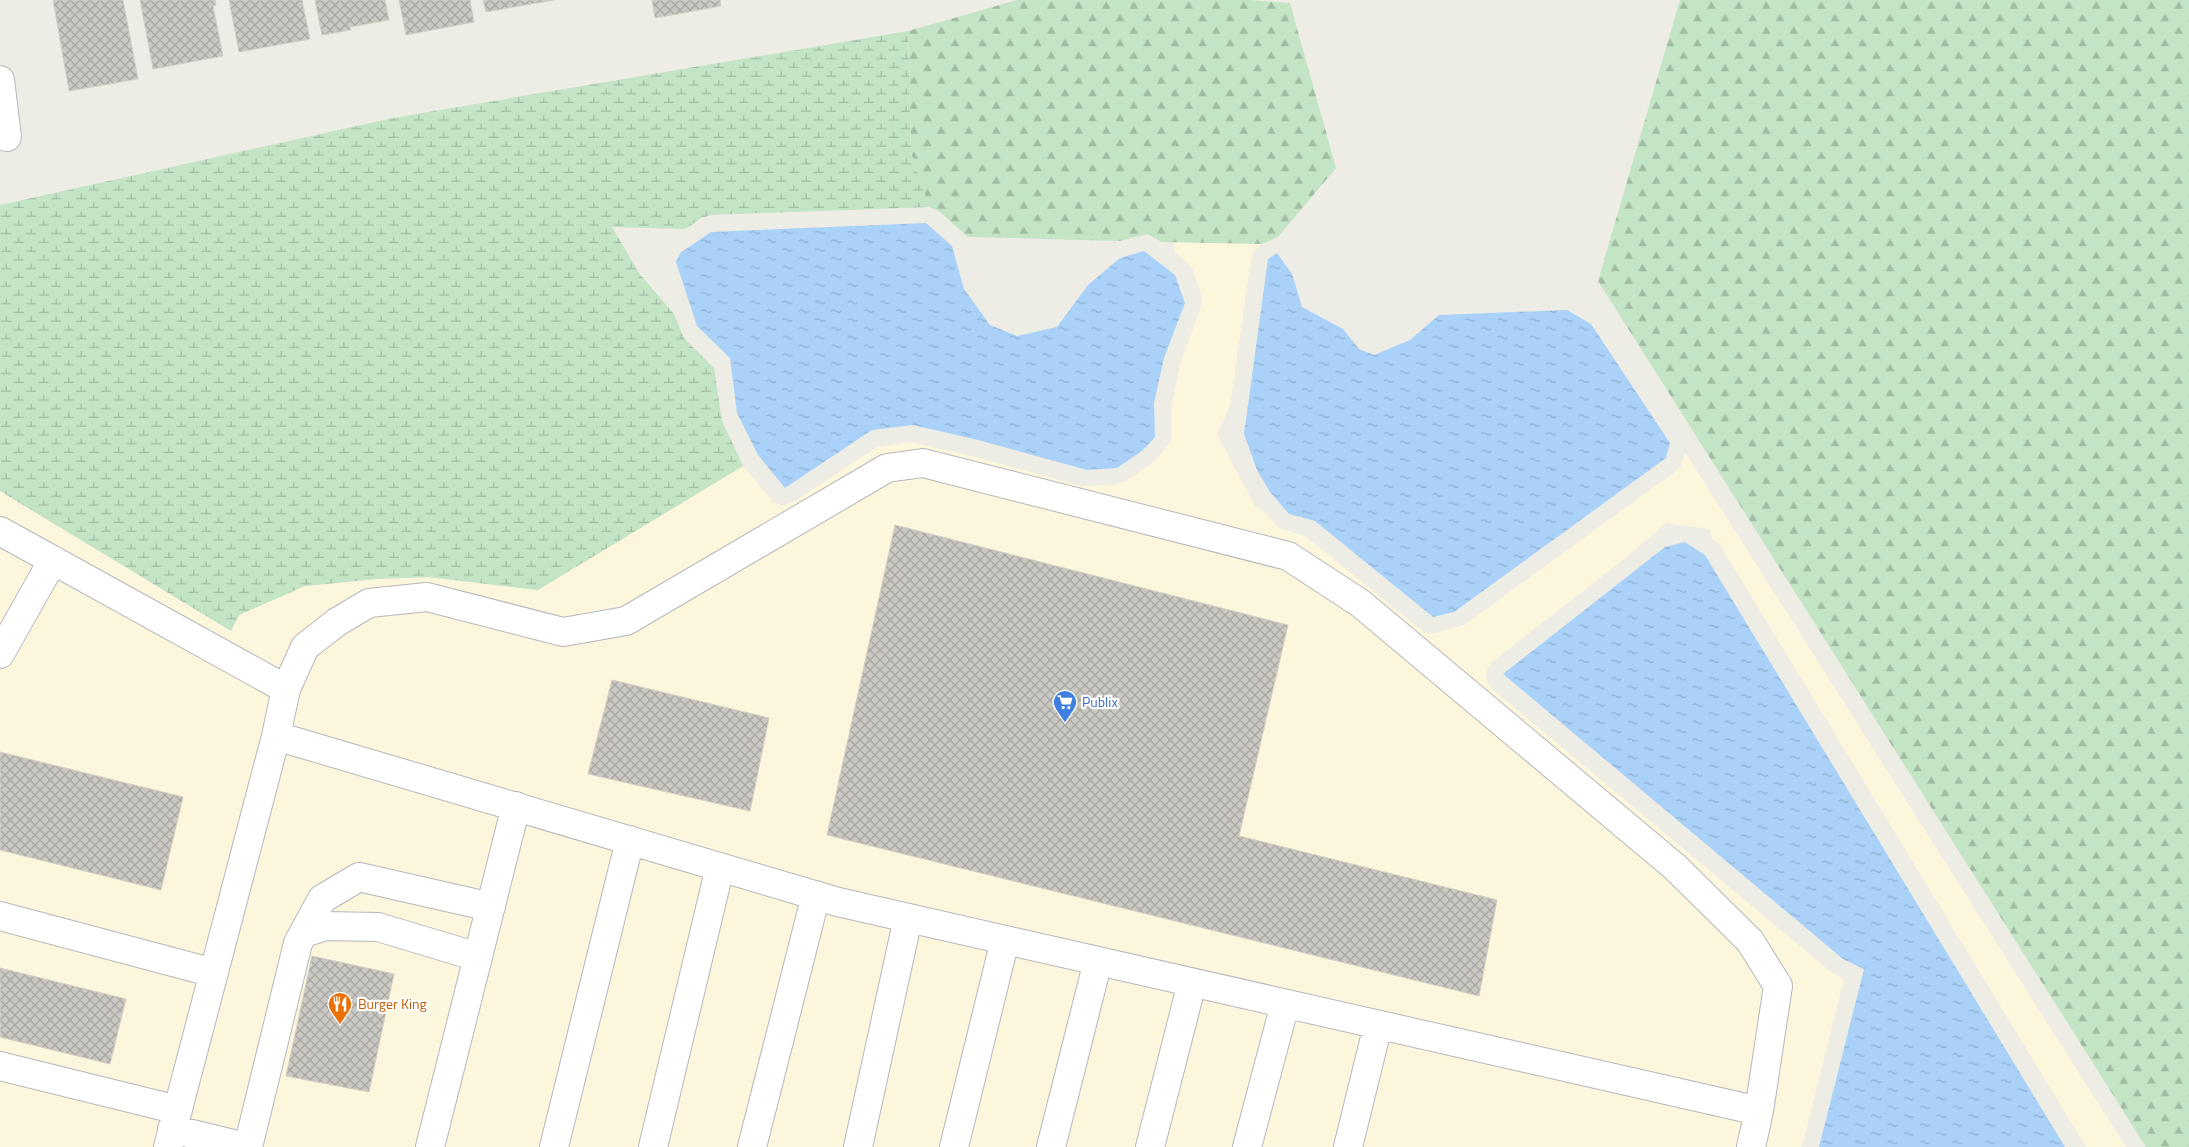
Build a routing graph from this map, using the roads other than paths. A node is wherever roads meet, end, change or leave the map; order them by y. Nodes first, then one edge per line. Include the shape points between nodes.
1 (0, 80) edge
2 (7, 137) dead end
3 (0, 531) edge
4 (53, 560) junction
5 (0, 654) edge
6 (286, 689) junction
7 (276, 736) junction
8 (516, 806) junction
9 (630, 840) junction
10 (720, 867) junction
11 (816, 895) junction
12 (491, 907) junction
13 (0, 916) edge
14 (908, 918) junction
15 (304, 933) junction
16 (1005, 940) junction
17 (478, 957) junction
18 (1098, 961) junction
19 (214, 973) junction
20 (1192, 983) junction
21 (1285, 1004) junction
22 (1378, 1025) junction
23 (0, 1066) edge
24 (1759, 1111) junction
25 (173, 1129) edge
26 (247, 1147) edge
27 (430, 1147) edge
28 (554, 1147) edge
29 (652, 1147) edge
30 (752, 1147) edge
31 (858, 1147) edge
32 (954, 1147) edge
33 (1051, 1147) edge
34 (1150, 1147) edge
35 (1247, 1147) edge
36 (1348, 1147) edge
37 (1751, 1147) edge

1 - 2 street
3 - 4 street
4 - 5 street
4 - 6 street
6 - 7 street
6 - 24 street via 305,646 369,603 427,597 562,632 626,621 887,468 923,463 1288,556 1360,603 1674,867 1750,941 1778,986
7 - 8 street
7 - 19 street
8 - 9 street
8 - 12 street
9 - 10 street
9 - 28 street
10 - 11 street
10 - 29 street
11 - 14 street
11 - 30 street
12 - 15 street via 359,877 322,899
12 - 17 street
13 - 19 street
14 - 16 street
14 - 31 street
15 - 17 street via 326,926 378,927
15 - 26 street via 298,943
16 - 18 street
16 - 32 street
17 - 27 street
18 - 20 street
18 - 33 street
19 - 25 street
20 - 21 street
20 - 34 street
21 - 22 street
21 - 35 street
22 - 24 street
22 - 36 street
23 - 25 street
24 - 37 street
25 - 26 street

